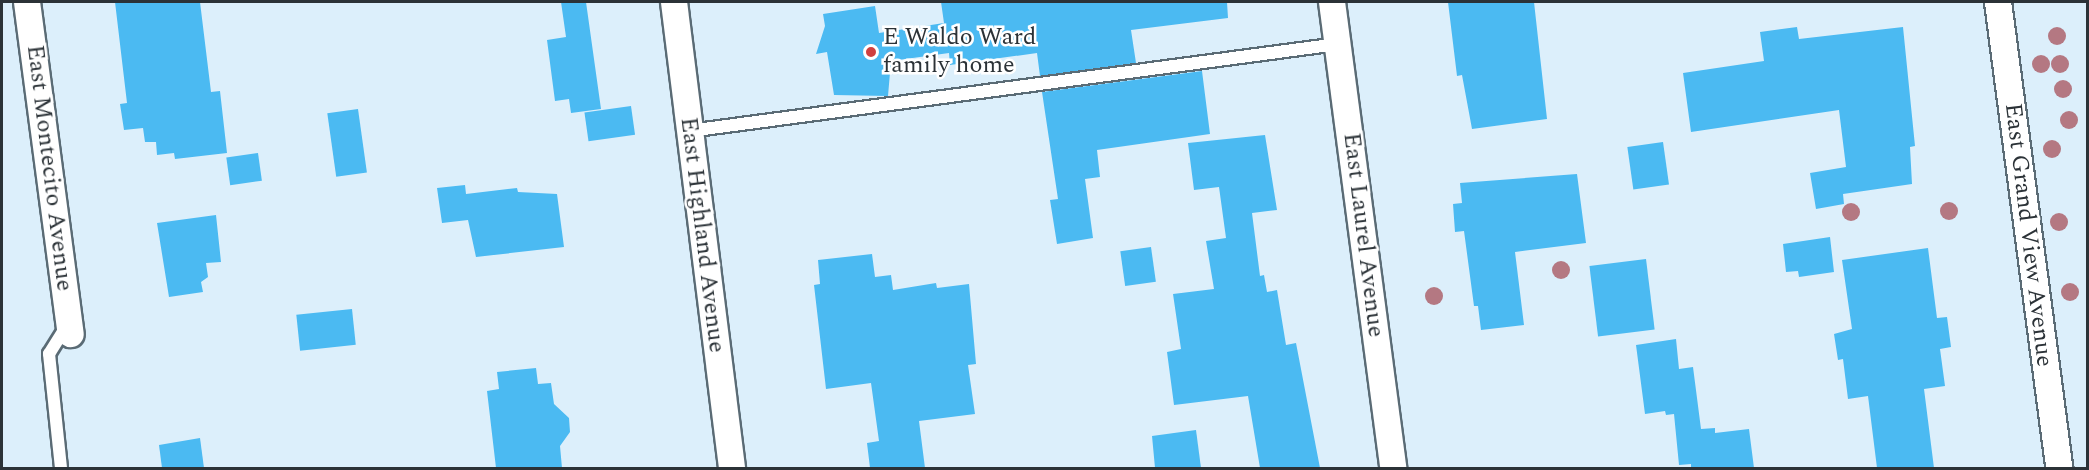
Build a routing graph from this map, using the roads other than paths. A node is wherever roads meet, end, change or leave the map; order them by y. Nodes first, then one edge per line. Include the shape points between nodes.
1 (27, 2) edge
2 (674, 2) edge
3 (1332, 2) edge
4 (1998, 2) edge
5 (1338, 44) junction
6 (689, 131) junction
7 (70, 328) joint
8 (61, 468) edge
9 (732, 468) edge
10 (1393, 468) edge
11 (2059, 468) edge

1 - 7 street, East Montecito Avenue
2 - 6 street, East Highland Avenue
3 - 5 street, East Laurel Avenue
4 - 11 street, East Grand View Avenue
5 - 6 lane
5 - 10 street, East Laurel Avenue
6 - 9 street, East Highland Avenue
7 - 8 lane via 49,354

